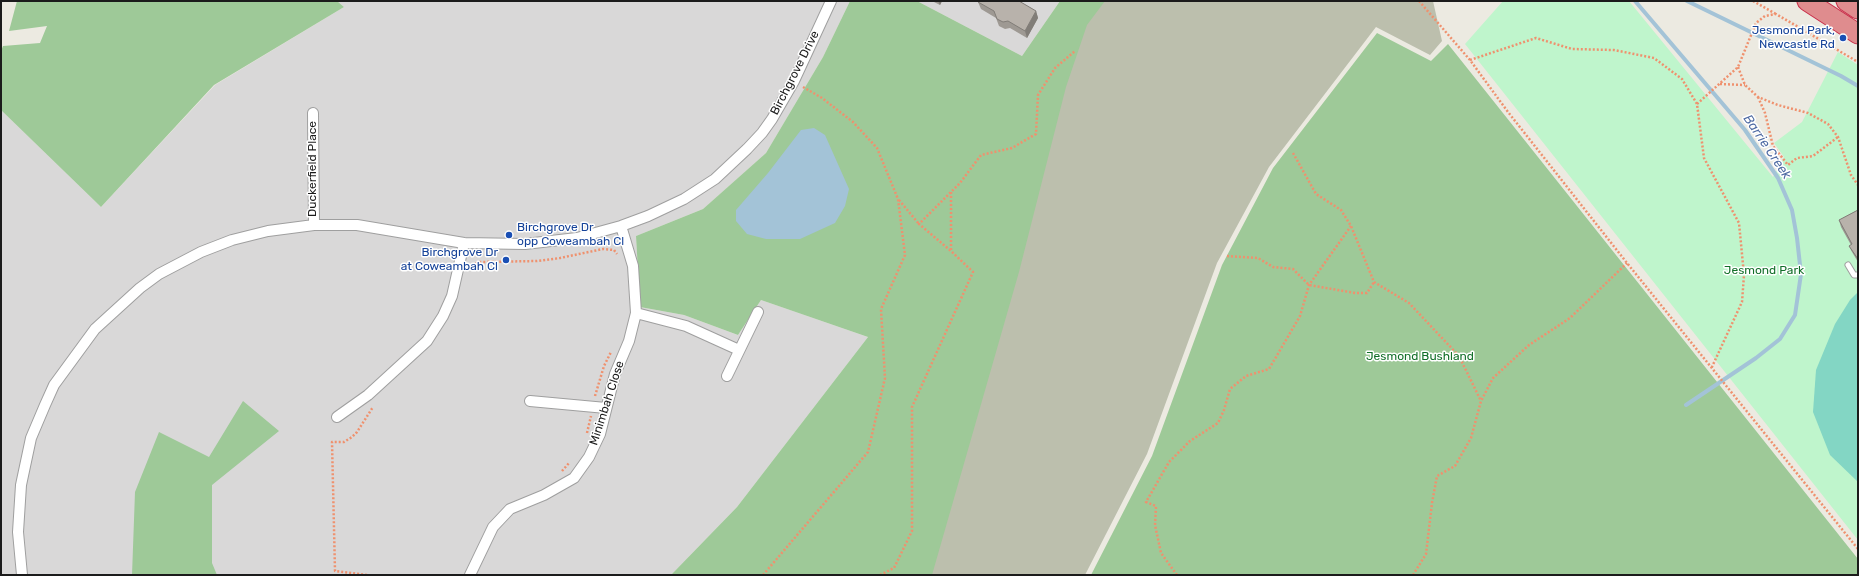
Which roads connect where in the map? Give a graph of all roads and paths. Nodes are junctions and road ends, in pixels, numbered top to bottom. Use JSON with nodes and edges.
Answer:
{"nodes":[{"id":1,"x":831,"y":1,"type":"edge"},
{"id":2,"x":1419,"y":1,"type":"edge"},
{"id":3,"x":1753,"y":1,"type":"edge"},
{"id":4,"x":1807,"y":1,"type":"edge"},
{"id":5,"x":1846,"y":1,"type":"edge"},
{"id":6,"x":1858,"y":9,"type":"edge"},
{"id":7,"x":1776,"y":14,"type":"junction"},
{"id":8,"x":1858,"y":34,"type":"edge"},
{"id":9,"x":1075,"y":51,"type":"dead end"},
{"id":10,"x":1470,"y":60,"type":"junction"},
{"id":11,"x":1858,"y":62,"type":"edge"},
{"id":12,"x":1738,"y":67,"type":"junction"},
{"id":13,"x":794,"y":81,"type":"junction"},
{"id":14,"x":1719,"y":84,"type":"junction"},
{"id":15,"x":1745,"y":86,"type":"junction"},
{"id":16,"x":1758,"y":97,"type":"junction"},
{"id":17,"x":1697,"y":104,"type":"junction"},
{"id":18,"x":313,"y":113,"type":"dead end"},
{"id":19,"x":1838,"y":137,"type":"junction"},
{"id":20,"x":1293,"y":152,"type":"dead end"},
{"id":21,"x":1858,"y":185,"type":"edge"},
{"id":22,"x":951,"y":192,"type":"junction"},
{"id":23,"x":898,"y":199,"type":"junction"},
{"id":24,"x":919,"y":224,"type":"junction"},
{"id":25,"x":314,"y":225,"type":"junction"},
{"id":26,"x":621,"y":226,"type":"junction"},
{"id":27,"x":1351,"y":226,"type":"junction"},
{"id":28,"x":464,"y":244,"type":"junction"},
{"id":29,"x":951,"y":251,"type":"junction"},
{"id":30,"x":1227,"y":256,"type":"dead end"},
{"id":31,"x":619,"y":257,"type":"dead end"},
{"id":32,"x":1627,"y":263,"type":"junction"},
{"id":33,"x":1848,"y":265,"type":"dead end"},
{"id":34,"x":469,"y":273,"type":"dead end"},
{"id":35,"x":1858,"y":276,"type":"edge"},
{"id":36,"x":1374,"y":282,"type":"junction"},
{"id":37,"x":1309,"y":285,"type":"junction"},
{"id":38,"x":758,"y":312,"type":"dead end"},
{"id":39,"x":636,"y":314,"type":"junction"},
{"id":40,"x":612,"y":348,"type":"dead end"},
{"id":41,"x":739,"y":350,"type":"junction"},
{"id":42,"x":1711,"y":369,"type":"junction"},
{"id":43,"x":727,"y":376,"type":"dead end"},
{"id":44,"x":530,"y":401,"type":"dead end"},
{"id":45,"x":1481,"y":401,"type":"junction"},
{"id":46,"x":593,"y":407,"type":"junction"},
{"id":47,"x":606,"y":408,"type":"junction"},
{"id":48,"x":337,"y":417,"type":"dead end"},
{"id":49,"x":584,"y":438,"type":"dead end"},
{"id":50,"x":332,"y":442,"type":"dead end"},
{"id":51,"x":571,"y":461,"type":"dead end"},
{"id":52,"x":557,"y":474,"type":"dead end"},
{"id":53,"x":1858,"y":549,"type":"edge"},
{"id":54,"x":22,"y":575,"type":"edge"},
{"id":55,"x":367,"y":575,"type":"edge"},
{"id":56,"x":470,"y":575,"type":"edge"},
{"id":57,"x":763,"y":575,"type":"edge"},
{"id":58,"x":880,"y":575,"type":"edge"},
{"id":59,"x":1177,"y":575,"type":"edge"},
{"id":60,"x":1413,"y":575,"type":"edge"}],
"edges":[{"from":1,"to":13,"type":"street","name":"Birchgrove Drive"},
{"from":2,"to":10,"type":"path"},
{"from":3,"to":7,"type":"path"},
{"from":4,"to":8,"type":"highway"},
{"from":5,"to":6,"type":"highway"},
{"from":7,"to":11,"type":"path"},
{"from":7,"to":12,"type":"path"},
{"from":9,"to":22,"type":"path"},
{"from":10,"to":17,"type":"path"},
{"from":10,"to":32,"type":"path"},
{"from":12,"to":14,"type":"path"},
{"from":12,"to":15,"type":"path"},
{"from":13,"to":23,"type":"path"},
{"from":13,"to":26,"type":"street","name":"Birchgrove Drive"},
{"from":14,"to":15,"type":"path"},
{"from":14,"to":17,"type":"path"},
{"from":15,"to":16,"type":"path"},
{"from":16,"to":19,"type":"path"},
{"from":16,"to":19,"type":"path"},
{"from":17,"to":42,"type":"path"},
{"from":18,"to":25,"type":"street","name":"Duckerfield Place"},
{"from":19,"to":21,"type":"path"},
{"from":20,"to":27,"type":"path"},
{"from":22,"to":24,"type":"path"},
{"from":22,"to":29,"type":"path"},
{"from":23,"to":24,"type":"path"},
{"from":23,"to":57,"type":"path"},
{"from":24,"to":29,"type":"path"},
{"from":25,"to":28,"type":"street","name":"Birchgrove Drive"},
{"from":25,"to":54,"type":"street","name":"Birchgrove Drive"},
{"from":26,"to":28,"type":"street","name":"Birchgrove Drive"},
{"from":26,"to":39,"type":"street","name":"Minimbah Close"},
{"from":27,"to":36,"type":"path"},
{"from":27,"to":37,"type":"path"},
{"from":28,"to":48,"type":"street"},
{"from":29,"to":58,"type":"path"},
{"from":30,"to":37,"type":"path"},
{"from":31,"to":34,"type":"path"},
{"from":32,"to":42,"type":"path"},
{"from":32,"to":45,"type":"path"},
{"from":33,"to":35,"type":"lane"},
{"from":36,"to":37,"type":"path"},
{"from":36,"to":45,"type":"path"},
{"from":37,"to":59,"type":"path"},
{"from":38,"to":41,"type":"street"},
{"from":39,"to":41,"type":"street"},
{"from":39,"to":47,"type":"street","name":"Minimbah Close"},
{"from":40,"to":46,"type":"path"},
{"from":41,"to":43,"type":"street"},
{"from":42,"to":53,"type":"path"},
{"from":44,"to":46,"type":"street"},
{"from":45,"to":60,"type":"path"},
{"from":46,"to":47,"type":"street"},
{"from":46,"to":49,"type":"path"},
{"from":47,"to":56,"type":"street","name":"Minimbah Close"},
{"from":50,"to":55,"type":"path"},
{"from":51,"to":52,"type":"path"}]}
